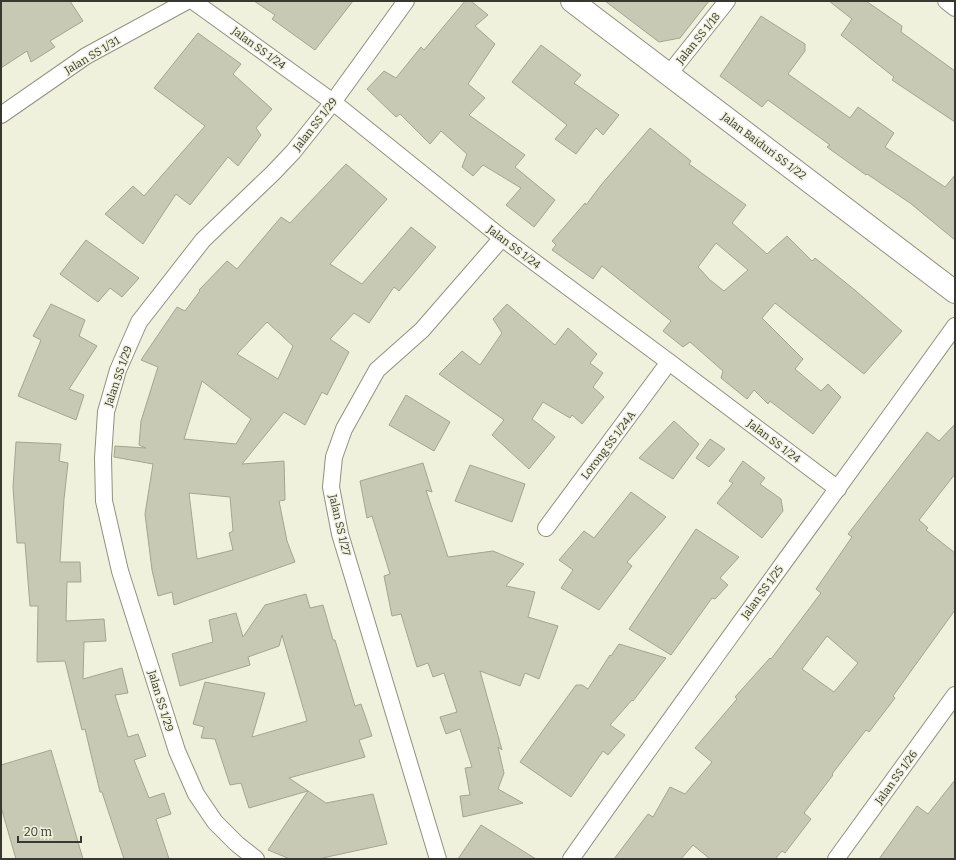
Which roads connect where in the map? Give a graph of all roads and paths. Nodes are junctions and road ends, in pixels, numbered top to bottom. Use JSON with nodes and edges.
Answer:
{"nodes":[{"id":1,"x":187,"y":1,"type":"edge"},
{"id":2,"x":193,"y":1,"type":"edge"},
{"id":3,"x":406,"y":1,"type":"edge"},
{"id":4,"x":572,"y":1,"type":"edge"},
{"id":5,"x":727,"y":1,"type":"edge"},
{"id":6,"x":946,"y":1,"type":"edge"},
{"id":7,"x":955,"y":8,"type":"edge"},
{"id":8,"x":669,"y":74,"type":"junction"},
{"id":9,"x":333,"y":102,"type":"junction"},
{"id":10,"x":1,"y":115,"type":"edge"},
{"id":11,"x":502,"y":238,"type":"junction"},
{"id":12,"x":955,"y":292,"type":"edge"},
{"id":13,"x":955,"y":326,"type":"edge"},
{"id":14,"x":669,"y":362,"type":"junction"},
{"id":15,"x":838,"y":489,"type":"junction"},
{"id":16,"x":546,"y":528,"type":"dead end"},
{"id":17,"x":955,"y":695,"type":"edge"},
{"id":18,"x":256,"y":859,"type":"edge"},
{"id":19,"x":438,"y":859,"type":"edge"},
{"id":20,"x":571,"y":859,"type":"edge"},
{"id":21,"x":836,"y":859,"type":"edge"}],
"edges":[{"from":1,"to":10,"type":"street","name":"Jalan SS 1/31"},
{"from":2,"to":9,"type":"street","name":"Jalan SS 1/24"},
{"from":3,"to":9,"type":"street","name":"Jalan SS 1/29"},
{"from":4,"to":8,"type":"street","name":"Jalan Baiduri SS 1/22"},
{"from":5,"to":8,"type":"street","name":"Jalan SS 1/18"},
{"from":6,"to":7,"type":"street"},
{"from":8,"to":12,"type":"street","name":"Jalan Baiduri SS 1/22"},
{"from":9,"to":11,"type":"street","name":"Jalan SS 1/24"},
{"from":9,"to":18,"type":"street","name":"Jalan SS 1/29"},
{"from":11,"to":14,"type":"street","name":"Jalan SS 1/24"},
{"from":11,"to":19,"type":"street","name":"Jalan SS 1/27"},
{"from":13,"to":15,"type":"street","name":"Jalan SS 1/25"},
{"from":14,"to":15,"type":"street","name":"Jalan SS 1/24"},
{"from":14,"to":16,"type":"street","name":"Lorong SS 1/24A"},
{"from":15,"to":20,"type":"street","name":"Jalan SS 1/25"},
{"from":17,"to":21,"type":"street","name":"Jalan SS 1/26"}]}
